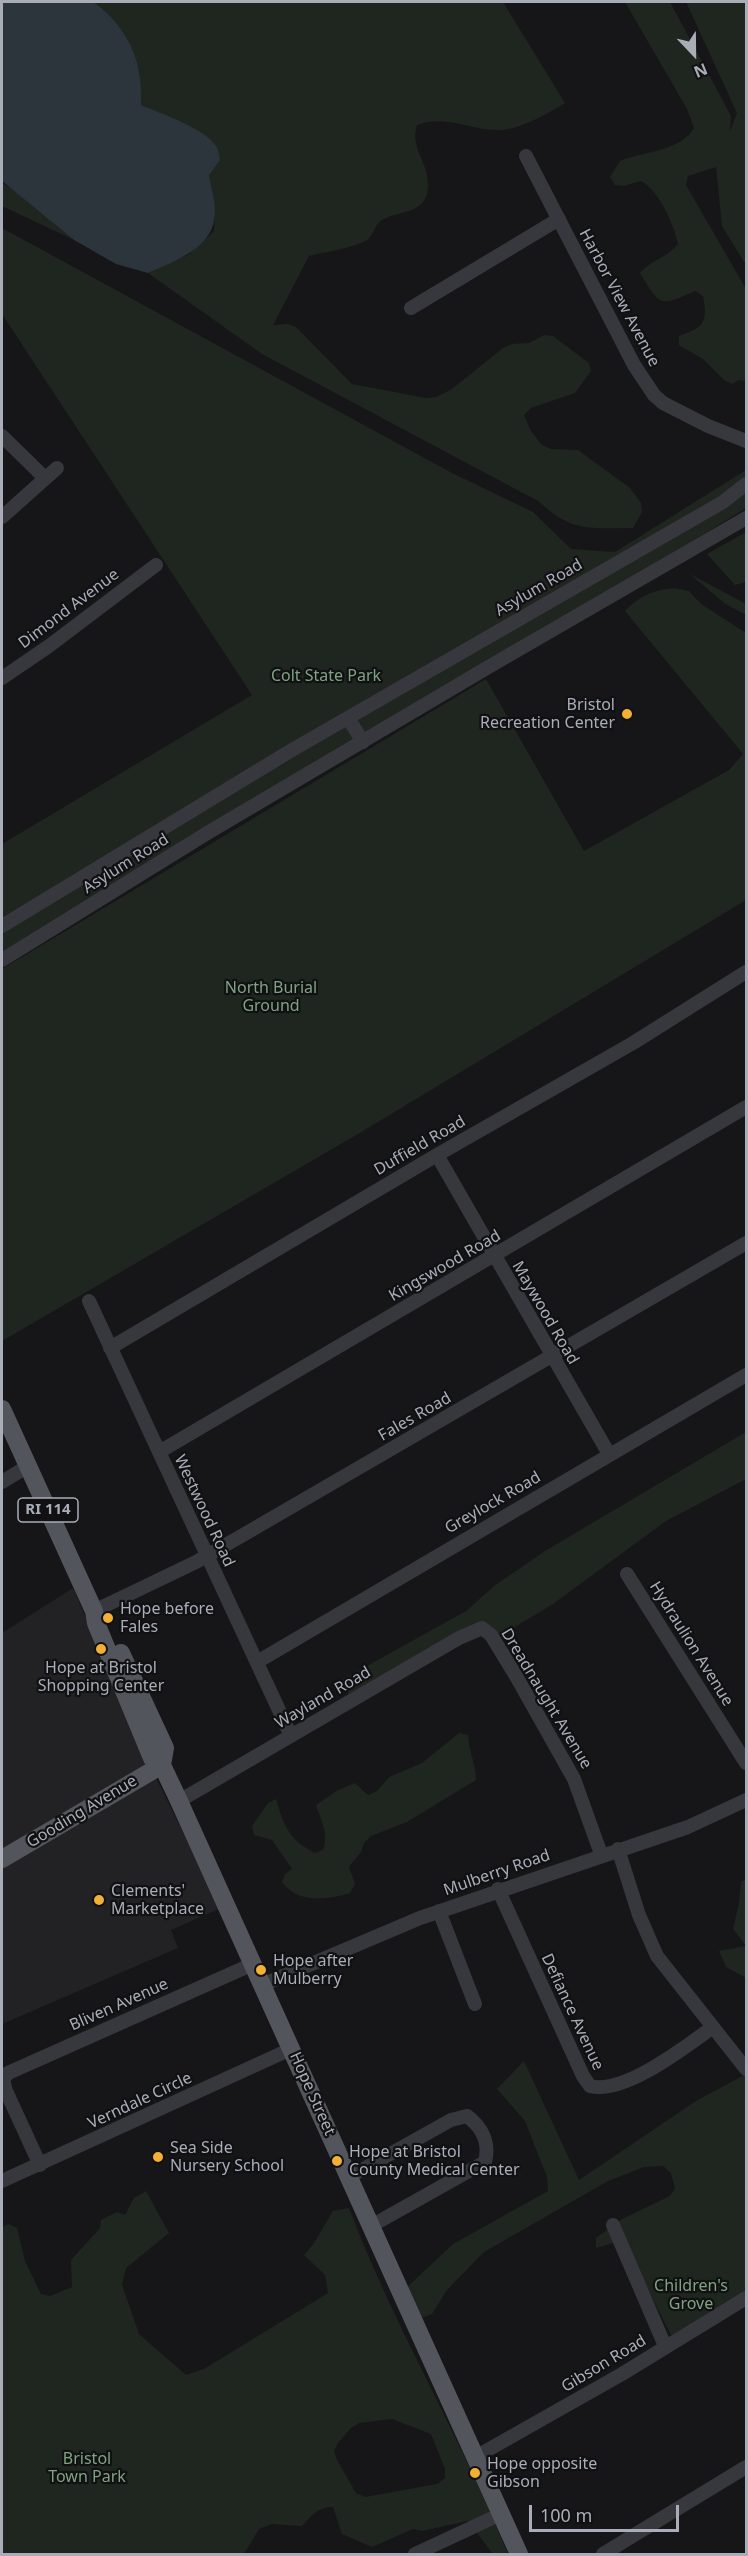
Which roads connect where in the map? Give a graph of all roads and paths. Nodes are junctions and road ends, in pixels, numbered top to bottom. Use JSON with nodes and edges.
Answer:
{"nodes":[{"id":1,"x":526,"y":156,"type":"dead end"},
{"id":2,"x":559,"y":219,"type":"junction"},
{"id":3,"x":411,"y":308,"type":"dead end"},
{"id":4,"x":2,"y":436,"type":"edge"},
{"id":5,"x":747,"y":441,"type":"edge"},
{"id":6,"x":57,"y":468,"type":"dead end"},
{"id":7,"x":45,"y":478,"type":"junction"},
{"id":8,"x":747,"y":484,"type":"edge"},
{"id":9,"x":2,"y":517,"type":"edge"},
{"id":10,"x":747,"y":518,"type":"edge"},
{"id":11,"x":156,"y":565,"type":"dead end"},
{"id":12,"x":2,"y":678,"type":"edge"},
{"id":13,"x":348,"y":718,"type":"junction"},
{"id":14,"x":363,"y":742,"type":"junction"},
{"id":15,"x":2,"y":926,"type":"edge"},
{"id":16,"x":2,"y":960,"type":"edge"},
{"id":17,"x":747,"y":972,"type":"edge"},
{"id":18,"x":747,"y":1107,"type":"edge"},
{"id":19,"x":437,"y":1155,"type":"junction"},
{"id":20,"x":747,"y":1243,"type":"edge"},
{"id":21,"x":493,"y":1256,"type":"junction"},
{"id":22,"x":89,"y":1300,"type":"dead end"},
{"id":23,"x":110,"y":1348,"type":"junction"},
{"id":24,"x":551,"y":1356,"type":"junction"},
{"id":25,"x":747,"y":1375,"type":"edge"},
{"id":26,"x":2,"y":1409,"type":"edge"},
{"id":27,"x":159,"y":1452,"type":"junction"},
{"id":28,"x":609,"y":1454,"type":"junction"},
{"id":29,"x":28,"y":1466,"type":"junction"},
{"id":30,"x":2,"y":1482,"type":"edge"},
{"id":31,"x":207,"y":1555,"type":"junction"},
{"id":32,"x":627,"y":1574,"type":"dead end"},
{"id":33,"x":94,"y":1611,"type":"junction"},
{"id":34,"x":485,"y":1630,"type":"joint"},
{"id":35,"x":257,"y":1662,"type":"junction"},
{"id":36,"x":291,"y":1736,"type":"junction"},
{"id":37,"x":747,"y":1763,"type":"edge"},
{"id":38,"x":162,"y":1764,"type":"junction"},
{"id":39,"x":747,"y":1800,"type":"edge"},
{"id":40,"x":179,"y":1802,"type":"junction"},
{"id":41,"x":618,"y":1849,"type":"junction"},
{"id":42,"x":601,"y":1854,"type":"junction"},
{"id":43,"x":2,"y":1860,"type":"edge"},
{"id":44,"x":498,"y":1889,"type":"junction"},
{"id":45,"x":439,"y":1911,"type":"junction"},
{"id":46,"x":253,"y":1964,"type":"junction"},
{"id":47,"x":262,"y":1985,"type":"junction"},
{"id":48,"x":476,"y":2004,"type":"dead end"},
{"id":49,"x":713,"y":2027,"type":"junction"},
{"id":50,"x":291,"y":2049,"type":"junction"},
{"id":51,"x":747,"y":2068,"type":"edge"},
{"id":52,"x":3,"y":2080,"type":"edge"},
{"id":53,"x":40,"y":2165,"type":"junction"},
{"id":54,"x":349,"y":2177,"type":"junction"},
{"id":55,"x":2,"y":2181,"type":"edge"},
{"id":56,"x":613,"y":2225,"type":"dead end"},
{"id":57,"x":371,"y":2226,"type":"junction"},
{"id":58,"x":747,"y":2298,"type":"edge"},
{"id":59,"x":665,"y":2346,"type":"junction"},
{"id":60,"x":477,"y":2456,"type":"junction"},
{"id":61,"x":747,"y":2467,"type":"edge"},
{"id":62,"x":501,"y":2514,"type":"junction"},
{"id":63,"x":415,"y":2554,"type":"edge"},
{"id":64,"x":519,"y":2554,"type":"edge"},
{"id":65,"x":603,"y":2554,"type":"edge"}],
"edges":[{"from":1,"to":2,"type":"street","name":"Harbor View Avenue"},
{"from":2,"to":3,"type":"street","name":"Harbor View Avenue"},
{"from":2,"to":5,"type":"street","name":"Harbor View Avenue"},
{"from":4,"to":7,"type":"street"},
{"from":6,"to":7,"type":"street"},
{"from":7,"to":9,"type":"street"},
{"from":8,"to":13,"type":"street","name":"Asylum Road"},
{"from":10,"to":14,"type":"street","name":"Asylum Road"},
{"from":11,"to":12,"type":"street","name":"Dimond Avenue"},
{"from":13,"to":14,"type":"street"},
{"from":13,"to":15,"type":"street","name":"Asylum Road"},
{"from":14,"to":16,"type":"street","name":"Asylum Road"},
{"from":17,"to":19,"type":"street","name":"Duffield Road"},
{"from":18,"to":21,"type":"street","name":"Kingswood Road"},
{"from":19,"to":21,"type":"street","name":"Maywood Road"},
{"from":19,"to":23,"type":"street","name":"Duffield Road"},
{"from":20,"to":24,"type":"street","name":"Fales Road"},
{"from":21,"to":24,"type":"street","name":"Maywood Road"},
{"from":21,"to":27,"type":"street","name":"Kingswood Road"},
{"from":22,"to":23,"type":"street","name":"Westwood Road"},
{"from":23,"to":27,"type":"street","name":"Westwood Road"},
{"from":24,"to":28,"type":"street","name":"Maywood Road"},
{"from":24,"to":31,"type":"street","name":"Fales Road"},
{"from":25,"to":28,"type":"street","name":"Greylock Road"},
{"from":26,"to":29,"type":"main road","name":"Hope Street","number":"RI 114"},
{"from":27,"to":31,"type":"street","name":"Westwood Road"},
{"from":28,"to":35,"type":"street","name":"Greylock Road"},
{"from":29,"to":30,"type":"street"},
{"from":29,"to":33,"type":"main road","name":"Hope Street","number":"RI 114"},
{"from":31,"to":33,"type":"street","name":"Fales Road"},
{"from":31,"to":35,"type":"street","name":"Westwood Road"},
{"from":32,"to":37,"type":"street","name":"Hydraulion Avenue"},
{"from":33,"to":38,"type":"main road","name":"Hope Street","number":"RI 114"},
{"from":34,"to":36,"type":"street","name":"Wayland Road"},
{"from":34,"to":42,"type":"street","name":"Dreadnaught Avenue"},
{"from":35,"to":36,"type":"street","name":"Westwood Road"},
{"from":36,"to":40,"type":"street","name":"Wayland Road"},
{"from":38,"to":40,"type":"main road","name":"Hope Street","number":"RI 114"},
{"from":38,"to":43,"type":"main road","name":"Gooding Avenue"},
{"from":39,"to":41,"type":"street","name":"Mulberry Road"},
{"from":40,"to":46,"type":"main road","name":"Hope Street","number":"RI 114"},
{"from":41,"to":42,"type":"street","name":"Mulberry Road"},
{"from":41,"to":49,"type":"street"},
{"from":42,"to":44,"type":"street","name":"Mulberry Road"},
{"from":44,"to":45,"type":"street","name":"Mulberry Road"},
{"from":44,"to":49,"type":"street","name":"Defiance Avenue"},
{"from":45,"to":47,"type":"street","name":"Mulberry Road"},
{"from":45,"to":48,"type":"street"},
{"from":46,"to":47,"type":"main road","name":"Hope Street","number":"RI 114"},
{"from":46,"to":52,"type":"street","name":"Bliven Avenue"},
{"from":47,"to":50,"type":"main road","name":"Hope Street","number":"RI 114"},
{"from":49,"to":51,"type":"street"},
{"from":50,"to":53,"type":"street","name":"Verndale Circle"},
{"from":50,"to":54,"type":"main road","name":"Hope Street","number":"RI 114"},
{"from":52,"to":53,"type":"street"},
{"from":53,"to":55,"type":"street","name":"Verndale Circle"},
{"from":54,"to":57,"type":"main road","name":"Hope Street","number":"RI 114"},
{"from":54,"to":57,"type":"street"},
{"from":56,"to":59,"type":"street"},
{"from":57,"to":60,"type":"main road","name":"Hope Street","number":"RI 114"},
{"from":58,"to":59,"type":"street","name":"Gibson Road"},
{"from":59,"to":60,"type":"street","name":"Gibson Road"},
{"from":60,"to":62,"type":"main road","name":"Hope Street","number":"RI 114"},
{"from":61,"to":65,"type":"street"},
{"from":62,"to":63,"type":"street"},
{"from":62,"to":64,"type":"main road","name":"Hope Street","number":"RI 114"}]}
